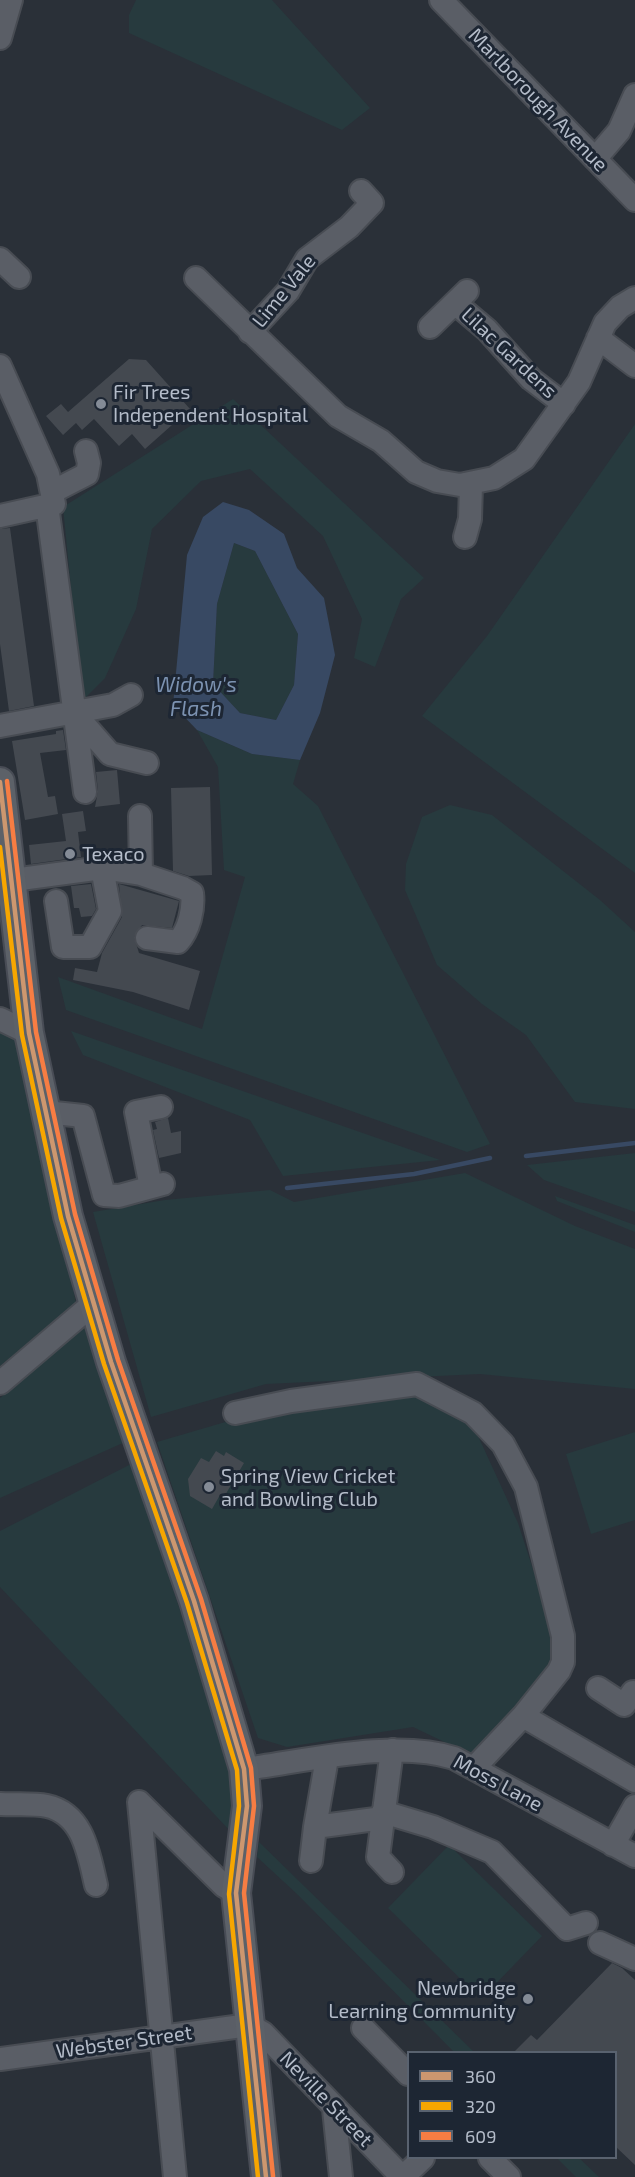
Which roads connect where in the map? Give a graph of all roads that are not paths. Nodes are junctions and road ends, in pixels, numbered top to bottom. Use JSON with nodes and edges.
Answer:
{"nodes":[{"id":1,"x":11,"y":0,"type":"edge"},
{"id":2,"x":441,"y":0,"type":"edge"},
{"id":3,"x":0,"y":38,"type":"edge"},
{"id":4,"x":635,"y":95,"type":"edge"},
{"id":5,"x":595,"y":159,"type":"junction"},
{"id":6,"x":635,"y":200,"type":"edge"},
{"id":7,"x":372,"y":202,"type":"dead end"},
{"id":8,"x":196,"y":278,"type":"dead end"},
{"id":9,"x":635,"y":298,"type":"edge"},
{"id":10,"x":430,"y":327,"type":"dead end"},
{"id":11,"x":250,"y":332,"type":"junction"},
{"id":12,"x":598,"y":338,"type":"junction"},
{"id":13,"x":0,"y":366,"type":"edge"},
{"id":14,"x":635,"y":366,"type":"edge"},
{"id":15,"x":564,"y":404,"type":"junction"},
{"id":16,"x":86,"y":451,"type":"dead end"},
{"id":17,"x":471,"y":485,"type":"junction"},
{"id":18,"x":49,"y":490,"type":"junction"},
{"id":19,"x":0,"y":516,"type":"edge"},
{"id":20,"x":465,"y":537,"type":"dead end"},
{"id":21,"x":131,"y":695,"type":"dead end"},
{"id":22,"x":75,"y":714,"type":"junction"},
{"id":23,"x":0,"y":726,"type":"edge"},
{"id":24,"x":147,"y":763,"type":"dead end"},
{"id":25,"x":0,"y":782,"type":"edge"},
{"id":26,"x":85,"y":792,"type":"dead end"},
{"id":27,"x":140,"y":816,"type":"dead end"},
{"id":28,"x":102,"y":868,"type":"junction"},
{"id":29,"x":141,"y":874,"type":"junction"},
{"id":30,"x":13,"y":880,"type":"junction"},
{"id":31,"x":56,"y":901,"type":"dead end"},
{"id":32,"x":147,"y":938,"type":"dead end"},
{"id":33,"x":0,"y":1019,"type":"edge"},
{"id":34,"x":29,"y":1033,"type":"junction"},
{"id":35,"x":161,"y":1107,"type":"dead end"},
{"id":36,"x":45,"y":1112,"type":"junction"},
{"id":37,"x":94,"y":1303,"type":"junction"},
{"id":38,"x":0,"y":1383,"type":"edge"},
{"id":39,"x":235,"y":1413,"type":"dead end"},
{"id":40,"x":598,"y":1688,"type":"dead end"},
{"id":41,"x":631,"y":1703,"type":"edge"},
{"id":42,"x":523,"y":1716,"type":"junction"},
{"id":43,"x":392,"y":1750,"type":"junction"},
{"id":44,"x":327,"y":1758,"type":"junction"},
{"id":45,"x":244,"y":1768,"type":"junction"},
{"id":46,"x":474,"y":1768,"type":"junction"},
{"id":47,"x":635,"y":1781,"type":"edge"},
{"id":48,"x":0,"y":1804,"type":"edge"},
{"id":49,"x":635,"y":1806,"type":"edge"},
{"id":50,"x":383,"y":1815,"type":"junction"},
{"id":51,"x":315,"y":1827,"type":"junction"},
{"id":52,"x":614,"y":1845,"type":"junction"},
{"id":53,"x":635,"y":1856,"type":"edge"},
{"id":54,"x":311,"y":1861,"type":"dead end"},
{"id":55,"x":392,"y":1872,"type":"dead end"},
{"id":56,"x":96,"y":1885,"type":"dead end"},
{"id":57,"x":236,"y":1893,"type":"junction"},
{"id":58,"x":586,"y":1923,"type":"dead end"},
{"id":59,"x":600,"y":1943,"type":"dead end"},
{"id":60,"x":635,"y":1959,"type":"edge"},
{"id":61,"x":249,"y":2025,"type":"junction"},
{"id":62,"x":363,"y":2028,"type":"dead end"},
{"id":63,"x":160,"y":2038,"type":"junction"},
{"id":64,"x":0,"y":2059,"type":"edge"},
{"id":65,"x":407,"y":2073,"type":"edge"},
{"id":66,"x":334,"y":2109,"type":"junction"},
{"id":67,"x":420,"y":2159,"type":"edge"},
{"id":68,"x":492,"y":2159,"type":"edge"},
{"id":69,"x":397,"y":2174,"type":"edge"},
{"id":70,"x":175,"y":2177,"type":"edge"},
{"id":71,"x":266,"y":2177,"type":"edge"},
{"id":72,"x":341,"y":2177,"type":"edge"},
{"id":73,"x":509,"y":2177,"type":"edge"}],
"edges":[{"from":1,"to":3,"type":"street"},
{"from":2,"to":5,"type":"street","name":"Marlborough Avenue"},
{"from":4,"to":5,"type":"street"},
{"from":5,"to":6,"type":"street","name":"Marlborough Avenue"},
{"from":7,"to":11,"type":"street","name":"Lime Vale"},
{"from":8,"to":11,"type":"street"},
{"from":9,"to":12,"type":"street"},
{"from":10,"to":15,"type":"street","name":"Lilac Gardens"},
{"from":11,"to":17,"type":"street"},
{"from":12,"to":14,"type":"street"},
{"from":12,"to":15,"type":"street"},
{"from":13,"to":18,"type":"street"},
{"from":15,"to":17,"type":"street"},
{"from":16,"to":18,"type":"street"},
{"from":17,"to":20,"type":"street"},
{"from":18,"to":19,"type":"street"},
{"from":18,"to":22,"type":"street"},
{"from":21,"to":22,"type":"street"},
{"from":22,"to":23,"type":"street"},
{"from":22,"to":24,"type":"street"},
{"from":22,"to":26,"type":"street"},
{"from":25,"to":30,"type":"main road"},
{"from":27,"to":29,"type":"street"},
{"from":28,"to":29,"type":"street"},
{"from":28,"to":30,"type":"street"},
{"from":28,"to":31,"type":"street"},
{"from":29,"to":32,"type":"street"},
{"from":30,"to":34,"type":"main road"},
{"from":33,"to":34,"type":"street"},
{"from":34,"to":36,"type":"main road"},
{"from":35,"to":36,"type":"street"},
{"from":36,"to":37,"type":"main road"},
{"from":37,"to":38,"type":"street"},
{"from":37,"to":45,"type":"main road"},
{"from":39,"to":42,"type":"street"},
{"from":40,"to":41,"type":"street"},
{"from":42,"to":46,"type":"street"},
{"from":42,"to":47,"type":"street"},
{"from":43,"to":44,"type":"street","name":"Moss Lane"},
{"from":43,"to":46,"type":"street","name":"Moss Lane"},
{"from":43,"to":50,"type":"street"},
{"from":44,"to":45,"type":"street","name":"Moss Lane"},
{"from":44,"to":51,"type":"street"},
{"from":45,"to":57,"type":"main road"},
{"from":46,"to":52,"type":"street","name":"Moss Lane"},
{"from":48,"to":56,"type":"street"},
{"from":49,"to":52,"type":"street"},
{"from":50,"to":51,"type":"street"},
{"from":50,"to":55,"type":"street"},
{"from":50,"to":58,"type":"street"},
{"from":51,"to":54,"type":"street"},
{"from":52,"to":53,"type":"street","name":"Moss Lane"},
{"from":57,"to":61,"type":"main road"},
{"from":57,"to":63,"type":"street"},
{"from":59,"to":60,"type":"street"},
{"from":61,"to":63,"type":"street","name":"Webster Street"},
{"from":61,"to":66,"type":"street","name":"Neville Street"},
{"from":61,"to":71,"type":"main road"},
{"from":62,"to":65,"type":"street"},
{"from":63,"to":64,"type":"street","name":"Webster Street"},
{"from":63,"to":70,"type":"street"},
{"from":66,"to":69,"type":"street","name":"Neville Street"},
{"from":66,"to":72,"type":"street"},
{"from":67,"to":69,"type":"street"},
{"from":68,"to":73,"type":"street"}]}
